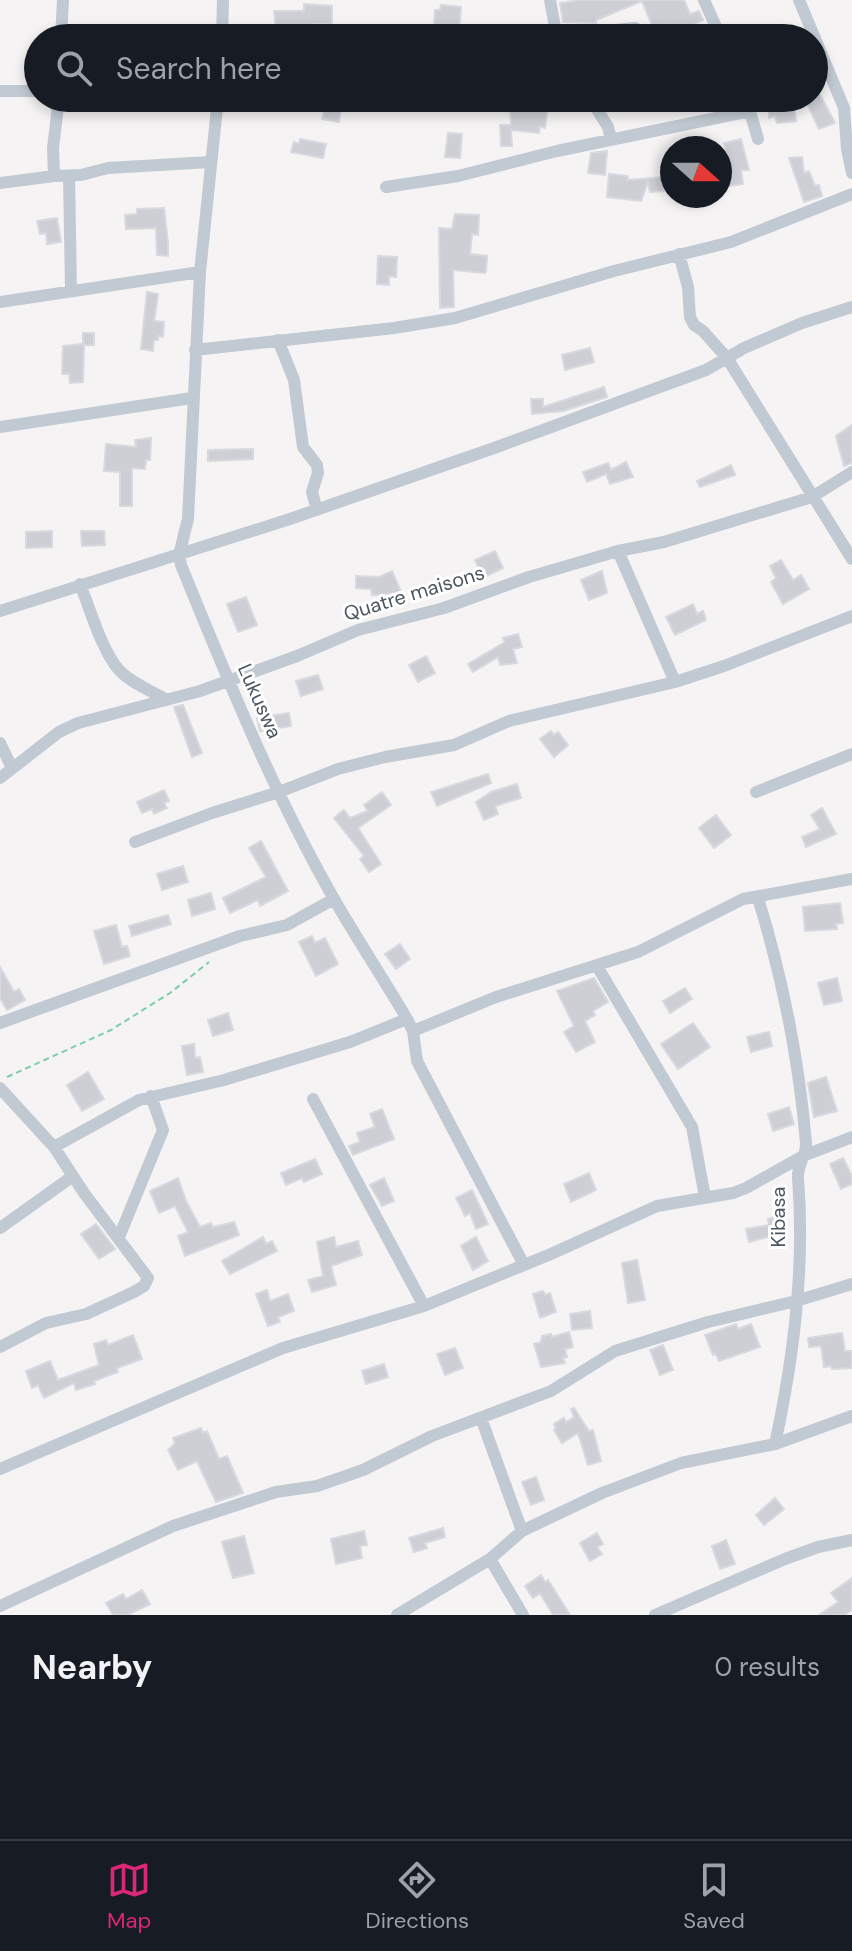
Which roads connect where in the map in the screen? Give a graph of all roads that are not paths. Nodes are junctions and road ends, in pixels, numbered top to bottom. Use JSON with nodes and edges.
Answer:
{"nodes":[{"id":1,"x":63,"y":0,"type":"edge"},
{"id":2,"x":223,"y":0,"type":"edge"},
{"id":3,"x":550,"y":0,"type":"edge"},
{"id":4,"x":704,"y":0,"type":"edge"},
{"id":5,"x":799,"y":0,"type":"edge"},
{"id":6,"x":62,"y":24,"type":"edge"},
{"id":7,"x":222,"y":24,"type":"edge"},
{"id":8,"x":554,"y":24,"type":"edge"},
{"id":9,"x":715,"y":24,"type":"edge"},
{"id":10,"x":809,"y":24,"type":"edge"},
{"id":11,"x":828,"y":70,"type":"edge"},
{"id":12,"x":0,"y":91,"type":"edge"},
{"id":13,"x":24,"y":91,"type":"edge"},
{"id":14,"x":57,"y":112,"type":"edge"},
{"id":15,"x":216,"y":112,"type":"edge"},
{"id":16,"x":599,"y":112,"type":"edge"},
{"id":17,"x":717,"y":112,"type":"edge"},
{"id":18,"x":750,"y":112,"type":"edge"},
{"id":19,"x":611,"y":139,"type":"junction"},
{"id":20,"x":758,"y":139,"type":"dead end"},
{"id":21,"x":210,"y":162,"type":"junction"},
{"id":22,"x":852,"y":173,"type":"edge"},
{"id":23,"x":54,"y":176,"type":"junction"},
{"id":24,"x":69,"y":176,"type":"junction"},
{"id":25,"x":0,"y":183,"type":"edge"},
{"id":26,"x":386,"y":187,"type":"dead end"},
{"id":27,"x":852,"y":194,"type":"edge"},
{"id":28,"x":679,"y":254,"type":"junction"},
{"id":29,"x":200,"y":272,"type":"junction"},
{"id":30,"x":71,"y":290,"type":"junction"},
{"id":31,"x":0,"y":302,"type":"edge"},
{"id":32,"x":852,"y":307,"type":"edge"},
{"id":33,"x":278,"y":340,"type":"junction"},
{"id":34,"x":195,"y":350,"type":"junction"},
{"id":35,"x":727,"y":358,"type":"junction"},
{"id":36,"x":192,"y":398,"type":"junction"},
{"id":37,"x":0,"y":427,"type":"edge"},
{"id":38,"x":852,"y":472,"type":"edge"},
{"id":39,"x":812,"y":497,"type":"junction"},
{"id":40,"x":317,"y":510,"type":"junction"},
{"id":41,"x":618,"y":551,"type":"junction"},
{"id":42,"x":179,"y":555,"type":"junction"},
{"id":43,"x":852,"y":559,"type":"edge"},
{"id":44,"x":80,"y":584,"type":"junction"},
{"id":45,"x":0,"y":611,"type":"edge"},
{"id":46,"x":852,"y":616,"type":"edge"},
{"id":47,"x":227,"y":679,"type":"junction"},
{"id":48,"x":675,"y":682,"type":"junction"},
{"id":49,"x":167,"y":700,"type":"junction"},
{"id":50,"x":0,"y":743,"type":"edge"},
{"id":51,"x":852,"y":754,"type":"edge"},
{"id":52,"x":12,"y":768,"type":"junction"},
{"id":53,"x":0,"y":778,"type":"edge"},
{"id":54,"x":279,"y":792,"type":"junction"},
{"id":55,"x":756,"y":792,"type":"dead end"},
{"id":56,"x":135,"y":842,"type":"dead end"},
{"id":57,"x":852,"y":879,"type":"edge"},
{"id":58,"x":758,"y":898,"type":"junction"},
{"id":59,"x":334,"y":899,"type":"junction"},
{"id":60,"x":597,"y":966,"type":"junction"},
{"id":61,"x":0,"y":1023,"type":"edge"},
{"id":62,"x":410,"y":1025,"type":"junction"},
{"id":63,"x":0,"y":1088,"type":"edge"},
{"id":64,"x":151,"y":1096,"type":"junction"},
{"id":65,"x":313,"y":1099,"type":"dead end"},
{"id":66,"x":852,"y":1137,"type":"edge"},
{"id":67,"x":54,"y":1147,"type":"junction"},
{"id":68,"x":803,"y":1156,"type":"junction"},
{"id":69,"x":73,"y":1176,"type":"junction"},
{"id":70,"x":705,"y":1197,"type":"junction"},
{"id":71,"x":0,"y":1228,"type":"edge"},
{"id":72,"x":119,"y":1237,"type":"junction"},
{"id":73,"x":524,"y":1265,"type":"junction"},
{"id":74,"x":852,"y":1284,"type":"edge"},
{"id":75,"x":796,"y":1301,"type":"junction"},
{"id":76,"x":424,"y":1306,"type":"junction"},
{"id":77,"x":0,"y":1347,"type":"edge"},
{"id":78,"x":852,"y":1416,"type":"edge"},
{"id":79,"x":481,"y":1418,"type":"junction"},
{"id":80,"x":775,"y":1444,"type":"junction"},
{"id":81,"x":0,"y":1469,"type":"edge"},
{"id":82,"x":522,"y":1531,"type":"junction"},
{"id":83,"x":852,"y":1540,"type":"edge"},
{"id":84,"x":490,"y":1559,"type":"junction"},
{"id":85,"x":0,"y":1606,"type":"edge"},
{"id":86,"x":397,"y":1615,"type":"edge"},
{"id":87,"x":523,"y":1615,"type":"edge"},
{"id":88,"x":655,"y":1615,"type":"edge"}],
"edges":[{"from":1,"to":6,"type":"street"},
{"from":2,"to":7,"type":"street"},
{"from":3,"to":8,"type":"street"},
{"from":4,"to":9,"type":"street"},
{"from":5,"to":10,"type":"street"},
{"from":11,"to":22,"type":"street"},
{"from":12,"to":13,"type":"street"},
{"from":14,"to":23,"type":"street"},
{"from":15,"to":21,"type":"street"},
{"from":16,"to":19,"type":"street"},
{"from":17,"to":19,"type":"street"},
{"from":18,"to":20,"type":"street"},
{"from":19,"to":26,"type":"street"},
{"from":21,"to":24,"type":"street"},
{"from":21,"to":29,"type":"street"},
{"from":23,"to":24,"type":"street"},
{"from":23,"to":25,"type":"street"},
{"from":24,"to":30,"type":"street"},
{"from":27,"to":28,"type":"street"},
{"from":28,"to":33,"type":"street"},
{"from":28,"to":35,"type":"street"},
{"from":29,"to":30,"type":"street"},
{"from":29,"to":34,"type":"street"},
{"from":30,"to":31,"type":"street"},
{"from":32,"to":35,"type":"street"},
{"from":33,"to":34,"type":"street"},
{"from":33,"to":40,"type":"street"},
{"from":34,"to":36,"type":"street"},
{"from":35,"to":39,"type":"street"},
{"from":35,"to":40,"type":"street"},
{"from":36,"to":37,"type":"street"},
{"from":36,"to":42,"type":"street"},
{"from":38,"to":39,"type":"street","name":"Quatre maisons"},
{"from":39,"to":41,"type":"street","name":"Quatre maisons"},
{"from":39,"to":43,"type":"street"},
{"from":40,"to":42,"type":"street"},
{"from":41,"to":47,"type":"street","name":"Quatre maisons"},
{"from":41,"to":48,"type":"street"},
{"from":42,"to":44,"type":"street"},
{"from":42,"to":47,"type":"street","name":"Lukuswa"},
{"from":44,"to":45,"type":"street"},
{"from":44,"to":49,"type":"street"},
{"from":46,"to":48,"type":"street"},
{"from":47,"to":49,"type":"street","name":"Quatre maisons"},
{"from":47,"to":54,"type":"street","name":"Lukuswa"},
{"from":48,"to":54,"type":"street"},
{"from":49,"to":52,"type":"street","name":"Quatre maisons"},
{"from":50,"to":52,"type":"street"},
{"from":51,"to":55,"type":"street"},
{"from":52,"to":53,"type":"street","name":"Quatre maisons"},
{"from":54,"to":56,"type":"street"},
{"from":54,"to":59,"type":"street","name":"Lukuswa"},
{"from":57,"to":58,"type":"street"},
{"from":58,"to":60,"type":"street"},
{"from":58,"to":68,"type":"street","name":"Kibasa"},
{"from":59,"to":61,"type":"street"},
{"from":59,"to":62,"type":"street","name":"Lukuswa"},
{"from":60,"to":62,"type":"street"},
{"from":60,"to":70,"type":"street"},
{"from":62,"to":64,"type":"street"},
{"from":62,"to":73,"type":"street","name":"Lukuswa"},
{"from":63,"to":67,"type":"street"},
{"from":64,"to":67,"type":"street"},
{"from":64,"to":72,"type":"street"},
{"from":65,"to":76,"type":"street"},
{"from":66,"to":68,"type":"street"},
{"from":67,"to":69,"type":"street"},
{"from":68,"to":70,"type":"street"},
{"from":68,"to":75,"type":"street","name":"Kibasa"},
{"from":69,"to":71,"type":"street"},
{"from":69,"to":72,"type":"street"},
{"from":70,"to":73,"type":"street"},
{"from":72,"to":77,"type":"street"},
{"from":73,"to":76,"type":"street"},
{"from":74,"to":75,"type":"street"},
{"from":75,"to":79,"type":"street"},
{"from":75,"to":80,"type":"street","name":"Kibasa"},
{"from":76,"to":81,"type":"street"},
{"from":78,"to":80,"type":"street"},
{"from":79,"to":82,"type":"street"},
{"from":79,"to":85,"type":"street"},
{"from":80,"to":82,"type":"street"},
{"from":82,"to":84,"type":"street"},
{"from":83,"to":88,"type":"street"},
{"from":84,"to":86,"type":"street"},
{"from":84,"to":87,"type":"street"}]}
